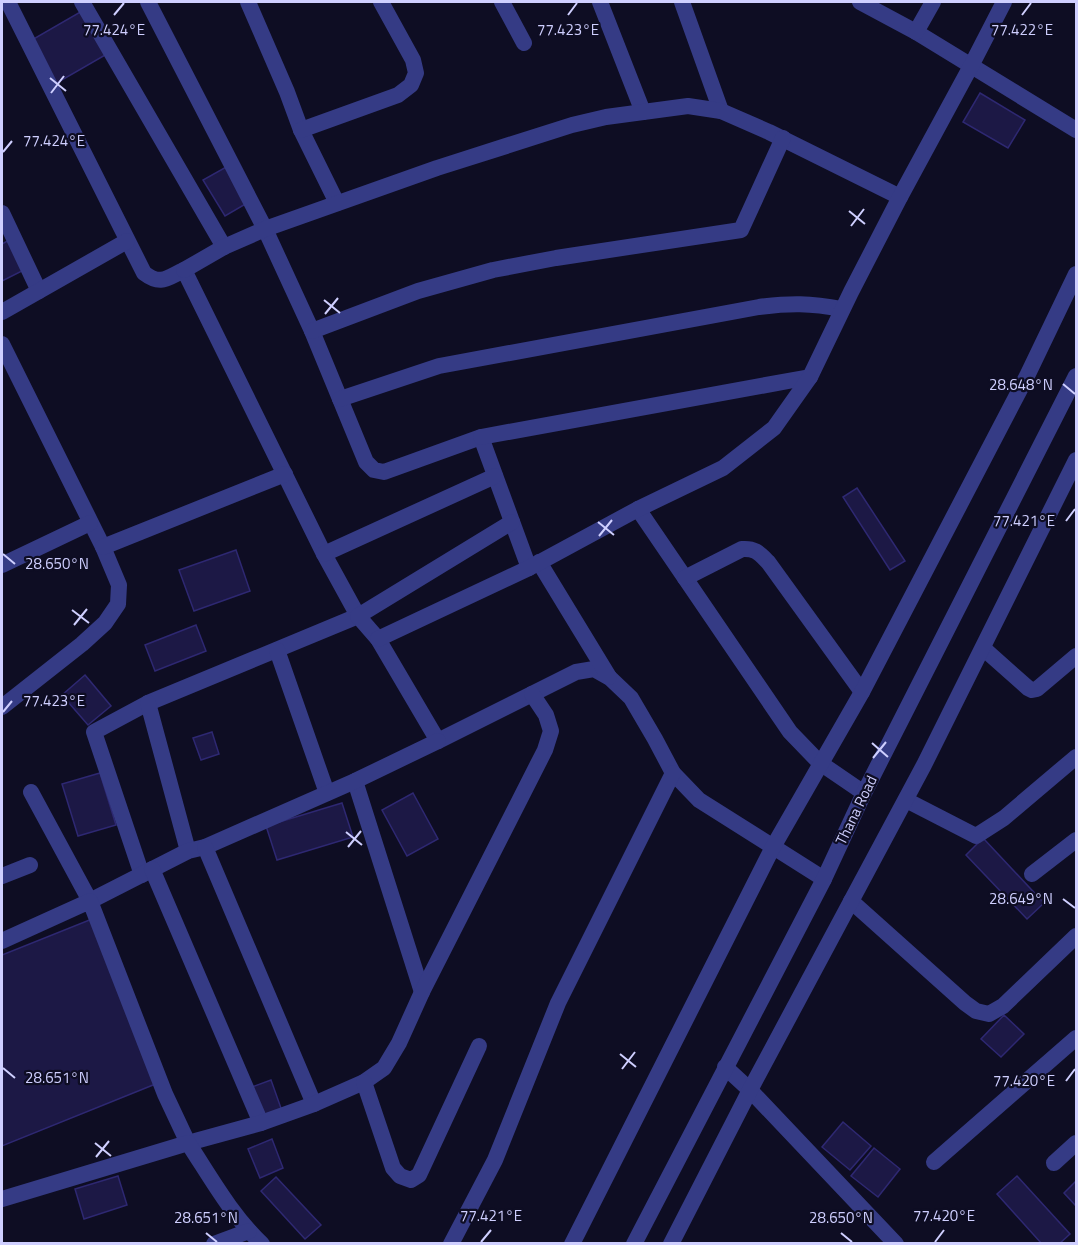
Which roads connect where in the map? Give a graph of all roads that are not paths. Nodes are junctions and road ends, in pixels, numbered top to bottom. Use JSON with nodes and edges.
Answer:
{"nodes":[{"id":1,"x":8,"y":2,"type":"edge"},
{"id":2,"x":82,"y":2,"type":"edge"},
{"id":3,"x":148,"y":2,"type":"edge"},
{"id":4,"x":248,"y":2,"type":"edge"},
{"id":5,"x":381,"y":2,"type":"edge"},
{"id":6,"x":502,"y":2,"type":"edge"},
{"id":7,"x":600,"y":2,"type":"edge"},
{"id":8,"x":682,"y":2,"type":"edge"},
{"id":9,"x":860,"y":2,"type":"edge"},
{"id":10,"x":933,"y":2,"type":"edge"},
{"id":11,"x":1004,"y":2,"type":"edge"},
{"id":12,"x":916,"y":32,"type":"junction"},
{"id":13,"x":524,"y":43,"type":"dead end"},
{"id":14,"x":971,"y":66,"type":"junction"},
{"id":15,"x":721,"y":111,"type":"junction"},
{"id":16,"x":643,"y":112,"type":"junction"},
{"id":17,"x":301,"y":130,"type":"junction"},
{"id":18,"x":1077,"y":130,"type":"edge"},
{"id":19,"x":783,"y":138,"type":"junction"},
{"id":20,"x":900,"y":197,"type":"junction"},
{"id":21,"x":337,"y":203,"type":"junction"},
{"id":22,"x":2,"y":213,"type":"edge"},
{"id":23,"x":265,"y":229,"type":"junction"},
{"id":24,"x":127,"y":241,"type":"junction"},
{"id":25,"x":224,"y":247,"type":"junction"},
{"id":26,"x":184,"y":270,"type":"junction"},
{"id":27,"x":1077,"y":274,"type":"edge"},
{"id":28,"x":39,"y":291,"type":"junction"},
{"id":29,"x":842,"y":309,"type":"junction"},
{"id":30,"x":2,"y":312,"type":"edge"},
{"id":31,"x":312,"y":331,"type":"junction"},
{"id":32,"x":2,"y":344,"type":"edge"},
{"id":33,"x":810,"y":376,"type":"junction"},
{"id":34,"x":1077,"y":376,"type":"edge"},
{"id":35,"x":340,"y":399,"type":"junction"},
{"id":36,"x":481,"y":437,"type":"junction"},
{"id":37,"x":1076,"y":462,"type":"edge"},
{"id":38,"x":285,"y":474,"type":"junction"},
{"id":39,"x":495,"y":476,"type":"junction"},
{"id":40,"x":638,"y":509,"type":"junction"},
{"id":41,"x":512,"y":522,"type":"junction"},
{"id":42,"x":90,"y":523,"type":"junction"},
{"id":43,"x":103,"y":547,"type":"junction"},
{"id":44,"x":324,"y":554,"type":"junction"},
{"id":45,"x":2,"y":565,"type":"edge"},
{"id":46,"x":534,"y":565,"type":"junction"},
{"id":47,"x":686,"y":578,"type":"junction"},
{"id":48,"x":358,"y":616,"type":"junction"},
{"id":49,"x":378,"y":639,"type":"junction"},
{"id":50,"x":983,"y":648,"type":"junction"},
{"id":51,"x":277,"y":650,"type":"junction"},
{"id":52,"x":1074,"y":663,"type":"edge"},
{"id":53,"x":610,"y":678,"type":"junction"},
{"id":54,"x":862,"y":692,"type":"junction"},
{"id":55,"x":532,"y":694,"type":"junction"},
{"id":56,"x":148,"y":703,"type":"junction"},
{"id":57,"x":2,"y":707,"type":"edge"},
{"id":58,"x":438,"y":741,"type":"junction"},
{"id":59,"x":1077,"y":757,"type":"edge"},
{"id":60,"x":820,"y":763,"type":"junction"},
{"id":61,"x":672,"y":773,"type":"junction"},
{"id":62,"x":355,"y":781,"type":"junction"},
{"id":63,"x":31,"y":792,"type":"dead end"},
{"id":64,"x":327,"y":793,"type":"junction"},
{"id":65,"x":864,"y":793,"type":"junction"},
{"id":66,"x":906,"y":800,"type":"junction"},
{"id":67,"x":1077,"y":840,"type":"edge"},
{"id":68,"x":205,"y":847,"type":"junction"},
{"id":69,"x":773,"y":847,"type":"junction"},
{"id":70,"x":188,"y":852,"type":"junction"},
{"id":71,"x":30,"y":865,"type":"dead end"},
{"id":72,"x":147,"y":872,"type":"junction"},
{"id":73,"x":1032,"y":874,"type":"dead end"},
{"id":74,"x":2,"y":876,"type":"edge"},
{"id":75,"x":824,"y":879,"type":"junction"},
{"id":76,"x":90,"y":901,"type":"junction"},
{"id":77,"x":852,"y":901,"type":"junction"},
{"id":78,"x":1077,"y":936,"type":"edge"},
{"id":79,"x":2,"y":941,"type":"edge"},
{"id":80,"x":422,"y":992,"type":"junction"},
{"id":81,"x":1077,"y":1038,"type":"edge"},
{"id":82,"x":480,"y":1046,"type":"dead end"},
{"id":83,"x":725,"y":1067,"type":"junction"},
{"id":84,"x":364,"y":1082,"type":"junction"},
{"id":85,"x":750,"y":1090,"type":"junction"},
{"id":86,"x":314,"y":1104,"type":"junction"},
{"id":87,"x":261,"y":1123,"type":"junction"},
{"id":88,"x":188,"y":1143,"type":"junction"},
{"id":89,"x":1077,"y":1143,"type":"edge"},
{"id":90,"x":934,"y":1162,"type":"dead end"},
{"id":91,"x":1054,"y":1163,"type":"dead end"},
{"id":92,"x":2,"y":1199,"type":"edge"},
{"id":93,"x":249,"y":1231,"type":"junction"},
{"id":94,"x":214,"y":1244,"type":"edge"},
{"id":95,"x":262,"y":1244,"type":"edge"},
{"id":96,"x":452,"y":1244,"type":"edge"},
{"id":97,"x":572,"y":1244,"type":"edge"},
{"id":98,"x":634,"y":1244,"type":"edge"},
{"id":99,"x":671,"y":1244,"type":"edge"},
{"id":100,"x":896,"y":1244,"type":"edge"}],
"edges":[{"from":1,"to":24,"type":"street"},
{"from":2,"to":25,"type":"street"},
{"from":3,"to":23,"type":"street"},
{"from":4,"to":17,"type":"street"},
{"from":5,"to":17,"type":"street"},
{"from":6,"to":13,"type":"street"},
{"from":7,"to":16,"type":"street"},
{"from":8,"to":15,"type":"street"},
{"from":9,"to":12,"type":"street"},
{"from":10,"to":12,"type":"street"},
{"from":11,"to":14,"type":"street"},
{"from":12,"to":14,"type":"street"},
{"from":14,"to":18,"type":"street"},
{"from":14,"to":20,"type":"street"},
{"from":15,"to":16,"type":"street"},
{"from":15,"to":19,"type":"street"},
{"from":16,"to":21,"type":"street"},
{"from":17,"to":21,"type":"street"},
{"from":19,"to":20,"type":"street"},
{"from":19,"to":31,"type":"street"},
{"from":20,"to":29,"type":"street"},
{"from":21,"to":23,"type":"street"},
{"from":22,"to":28,"type":"street"},
{"from":23,"to":25,"type":"street"},
{"from":23,"to":31,"type":"street"},
{"from":24,"to":26,"type":"street"},
{"from":24,"to":28,"type":"street"},
{"from":25,"to":26,"type":"street"},
{"from":26,"to":38,"type":"street"},
{"from":27,"to":54,"type":"street"},
{"from":28,"to":30,"type":"street"},
{"from":29,"to":33,"type":"street"},
{"from":29,"to":35,"type":"street"},
{"from":31,"to":35,"type":"street"},
{"from":32,"to":42,"type":"street"},
{"from":33,"to":36,"type":"street"},
{"from":33,"to":40,"type":"street"},
{"from":34,"to":65,"type":"street","name":"Thana Road"},
{"from":35,"to":36,"type":"street"},
{"from":36,"to":39,"type":"street"},
{"from":37,"to":50,"type":"street"},
{"from":38,"to":43,"type":"street"},
{"from":38,"to":44,"type":"street"},
{"from":39,"to":41,"type":"street"},
{"from":39,"to":44,"type":"street"},
{"from":40,"to":46,"type":"street"},
{"from":40,"to":47,"type":"street"},
{"from":41,"to":46,"type":"street"},
{"from":41,"to":48,"type":"street"},
{"from":42,"to":43,"type":"street"},
{"from":42,"to":45,"type":"street"},
{"from":43,"to":57,"type":"street"},
{"from":44,"to":48,"type":"street"},
{"from":46,"to":49,"type":"street"},
{"from":46,"to":53,"type":"street"},
{"from":47,"to":54,"type":"street"},
{"from":47,"to":60,"type":"street"},
{"from":48,"to":49,"type":"street"},
{"from":48,"to":51,"type":"street"},
{"from":49,"to":58,"type":"street"},
{"from":50,"to":52,"type":"street"},
{"from":50,"to":66,"type":"street"},
{"from":51,"to":56,"type":"street"},
{"from":51,"to":64,"type":"street"},
{"from":53,"to":55,"type":"street"},
{"from":53,"to":61,"type":"street"},
{"from":54,"to":60,"type":"street"},
{"from":55,"to":58,"type":"street"},
{"from":55,"to":80,"type":"street"},
{"from":56,"to":70,"type":"street"},
{"from":56,"to":72,"type":"street"},
{"from":58,"to":62,"type":"street"},
{"from":59,"to":66,"type":"street"},
{"from":60,"to":65,"type":"street"},
{"from":60,"to":69,"type":"street"},
{"from":61,"to":69,"type":"street"},
{"from":61,"to":96,"type":"street"},
{"from":62,"to":64,"type":"street"},
{"from":62,"to":80,"type":"street"},
{"from":63,"to":76,"type":"street"},
{"from":64,"to":68,"type":"street"},
{"from":65,"to":75,"type":"street","name":"Thana Road"},
{"from":66,"to":77,"type":"street"},
{"from":67,"to":73,"type":"street"},
{"from":68,"to":70,"type":"street"},
{"from":68,"to":86,"type":"street"},
{"from":69,"to":75,"type":"street"},
{"from":69,"to":97,"type":"street"},
{"from":70,"to":72,"type":"street"},
{"from":71,"to":74,"type":"street"},
{"from":72,"to":76,"type":"street"},
{"from":72,"to":87,"type":"street"},
{"from":75,"to":83,"type":"street","name":"Thana Road"},
{"from":76,"to":79,"type":"street"},
{"from":76,"to":88,"type":"street"},
{"from":77,"to":78,"type":"street"},
{"from":77,"to":85,"type":"street"},
{"from":80,"to":84,"type":"street"},
{"from":81,"to":90,"type":"street"},
{"from":82,"to":84,"type":"street"},
{"from":83,"to":85,"type":"street"},
{"from":83,"to":98,"type":"street","name":"Thana Road"},
{"from":84,"to":86,"type":"street"},
{"from":85,"to":99,"type":"street"},
{"from":85,"to":100,"type":"street"},
{"from":86,"to":87,"type":"street"},
{"from":87,"to":88,"type":"street"},
{"from":88,"to":92,"type":"street"},
{"from":88,"to":93,"type":"street"},
{"from":89,"to":91,"type":"street"},
{"from":93,"to":94,"type":"street"},
{"from":93,"to":95,"type":"street"}]}
